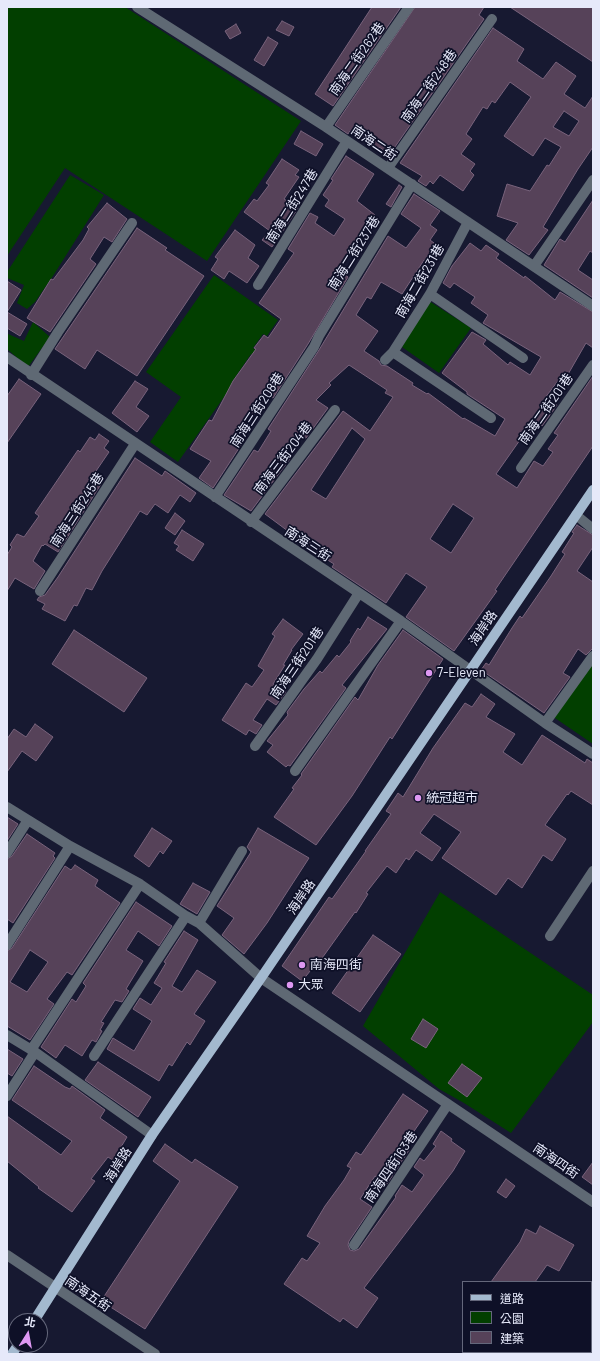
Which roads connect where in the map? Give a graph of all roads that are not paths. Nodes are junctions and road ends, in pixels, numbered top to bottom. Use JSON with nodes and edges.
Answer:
{"nodes":[{"id":1,"x":137,"y":7,"type":"edge"},
{"id":2,"x":409,"y":7,"type":"edge"},
{"id":3,"x":492,"y":20,"type":"dead end"},
{"id":4,"x":326,"y":127,"type":"junction"},
{"id":5,"x":347,"y":141,"type":"junction"},
{"id":6,"x":388,"y":168,"type":"junction"},
{"id":7,"x":593,"y":180,"type":"edge"},
{"id":8,"x":412,"y":184,"type":"junction"},
{"id":9,"x":468,"y":222,"type":"junction"},
{"id":10,"x":132,"y":223,"type":"dead end"},
{"id":11,"x":534,"y":266,"type":"junction"},
{"id":12,"x":258,"y":285,"type":"dead end"},
{"id":13,"x":430,"y":294,"type":"junction"},
{"id":14,"x":593,"y":306,"type":"edge"},
{"id":15,"x":319,"y":336,"type":"joint"},
{"id":16,"x":393,"y":352,"type":"junction"},
{"id":17,"x":7,"y":358,"type":"edge"},
{"id":18,"x":523,"y":358,"type":"dead end"},
{"id":19,"x":385,"y":360,"type":"dead end"},
{"id":20,"x":593,"y":365,"type":"edge"},
{"id":21,"x":31,"y":375,"type":"junction"},
{"id":22,"x":335,"y":410,"type":"dead end"},
{"id":23,"x":491,"y":418,"type":"dead end"},
{"id":24,"x":135,"y":444,"type":"junction"},
{"id":25,"x":521,"y":468,"type":"dead end"},
{"id":26,"x":593,"y":490,"type":"edge"},
{"id":27,"x":215,"y":497,"type":"junction"},
{"id":28,"x":576,"y":515,"type":"junction"},
{"id":29,"x":251,"y":522,"type":"junction"},
{"id":30,"x":593,"y":530,"type":"edge"},
{"id":31,"x":40,"y":591,"type":"dead end"},
{"id":32,"x":359,"y":593,"type":"junction"},
{"id":33,"x":401,"y":620,"type":"junction"},
{"id":34,"x":593,"y":656,"type":"edge"},
{"id":35,"x":470,"y":669,"type":"junction"},
{"id":36,"x":546,"y":723,"type":"junction"},
{"id":37,"x":255,"y":746,"type":"dead end"},
{"id":38,"x":593,"y":754,"type":"edge"},
{"id":39,"x":295,"y":771,"type":"dead end"},
{"id":40,"x":7,"y":807,"type":"edge"},
{"id":41,"x":28,"y":820,"type":"junction"},
{"id":42,"x":70,"y":846,"type":"junction"},
{"id":43,"x":242,"y":851,"type":"dead end"},
{"id":44,"x":7,"y":853,"type":"edge"},
{"id":45,"x":593,"y":871,"type":"edge"},
{"id":46,"x":140,"y":884,"type":"junction"},
{"id":47,"x":186,"y":916,"type":"junction"},
{"id":48,"x":199,"y":923,"type":"junction"},
{"id":49,"x":550,"y":936,"type":"dead end"},
{"id":50,"x":7,"y":945,"type":"edge"},
{"id":51,"x":261,"y":978,"type":"junction"},
{"id":52,"x":7,"y":1035,"type":"edge"},
{"id":53,"x":33,"y":1051,"type":"junction"},
{"id":54,"x":94,"y":1056,"type":"dead end"},
{"id":55,"x":7,"y":1096,"type":"edge"},
{"id":56,"x":448,"y":1104,"type":"junction"},
{"id":57,"x":152,"y":1135,"type":"junction"},
{"id":58,"x":593,"y":1202,"type":"edge"},
{"id":59,"x":354,"y":1245,"type":"dead end"},
{"id":60,"x":7,"y":1255,"type":"edge"},
{"id":61,"x":56,"y":1289,"type":"junction"},
{"id":62,"x":40,"y":1313,"type":"edge"},
{"id":63,"x":154,"y":1354,"type":"edge"}],
"edges":[{"from":1,"to":4,"type":"street","name":"南海二街"},
{"from":2,"to":4,"type":"street","name":"南海二街262巷"},
{"from":3,"to":6,"type":"street","name":"南海二街248巷"},
{"from":4,"to":5,"type":"street","name":"南海二街"},
{"from":5,"to":6,"type":"street","name":"南海二街"},
{"from":5,"to":12,"type":"street","name":"南海二街247巷"},
{"from":6,"to":8,"type":"street","name":"南海二街"},
{"from":7,"to":11,"type":"street"},
{"from":8,"to":9,"type":"street","name":"南海二街"},
{"from":8,"to":15,"type":"street","name":"南海二街237巷"},
{"from":9,"to":11,"type":"street","name":"南海二街"},
{"from":9,"to":13,"type":"street","name":"南海二街231巷"},
{"from":10,"to":21,"type":"street"},
{"from":11,"to":14,"type":"street","name":"南海二街"},
{"from":13,"to":16,"type":"street","name":"南海二街231巷"},
{"from":13,"to":18,"type":"street"},
{"from":15,"to":27,"type":"street","name":"南海三街208巷"},
{"from":16,"to":19,"type":"street","name":"南海二街231巷"},
{"from":16,"to":23,"type":"street"},
{"from":17,"to":21,"type":"street","name":"南海三街"},
{"from":20,"to":25,"type":"street","name":"南海二街201巷"},
{"from":21,"to":24,"type":"street","name":"南海三街"},
{"from":22,"to":29,"type":"street","name":"南海三街204巷"},
{"from":24,"to":27,"type":"street","name":"南海三街"},
{"from":24,"to":31,"type":"street","name":"南海三街245巷"},
{"from":26,"to":28,"type":"main road","name":"海岸路"},
{"from":27,"to":29,"type":"street","name":"南海三街"},
{"from":28,"to":30,"type":"street"},
{"from":28,"to":35,"type":"main road","name":"海岸路"},
{"from":29,"to":32,"type":"street","name":"南海三街"},
{"from":32,"to":33,"type":"street","name":"南海三街"},
{"from":32,"to":37,"type":"street","name":"南海三街201巷"},
{"from":33,"to":35,"type":"street","name":"南海三街"},
{"from":33,"to":39,"type":"street"},
{"from":34,"to":36,"type":"street"},
{"from":35,"to":36,"type":"street","name":"南海三街"},
{"from":35,"to":51,"type":"main road","name":"海岸路"},
{"from":36,"to":38,"type":"street","name":"南海三街"},
{"from":40,"to":41,"type":"street","name":"南海四街"},
{"from":41,"to":42,"type":"street","name":"南海四街"},
{"from":41,"to":44,"type":"street"},
{"from":42,"to":46,"type":"street","name":"南海四街"},
{"from":42,"to":50,"type":"street"},
{"from":43,"to":48,"type":"street"},
{"from":45,"to":49,"type":"street"},
{"from":46,"to":47,"type":"street","name":"南海四街"},
{"from":46,"to":53,"type":"street"},
{"from":47,"to":48,"type":"street","name":"南海四街"},
{"from":47,"to":54,"type":"street"},
{"from":48,"to":51,"type":"street","name":"南海四街"},
{"from":51,"to":56,"type":"street","name":"南海四街"},
{"from":51,"to":57,"type":"main road","name":"海岸路"},
{"from":52,"to":53,"type":"street"},
{"from":53,"to":55,"type":"street"},
{"from":53,"to":57,"type":"street"},
{"from":56,"to":58,"type":"street","name":"南海四街"},
{"from":56,"to":59,"type":"street","name":"南海四街163巷"},
{"from":57,"to":61,"type":"main road","name":"海岸路"},
{"from":60,"to":61,"type":"street","name":"南海五街"},
{"from":61,"to":62,"type":"main road","name":"海岸路"},
{"from":61,"to":63,"type":"street","name":"南海五街"}]}
